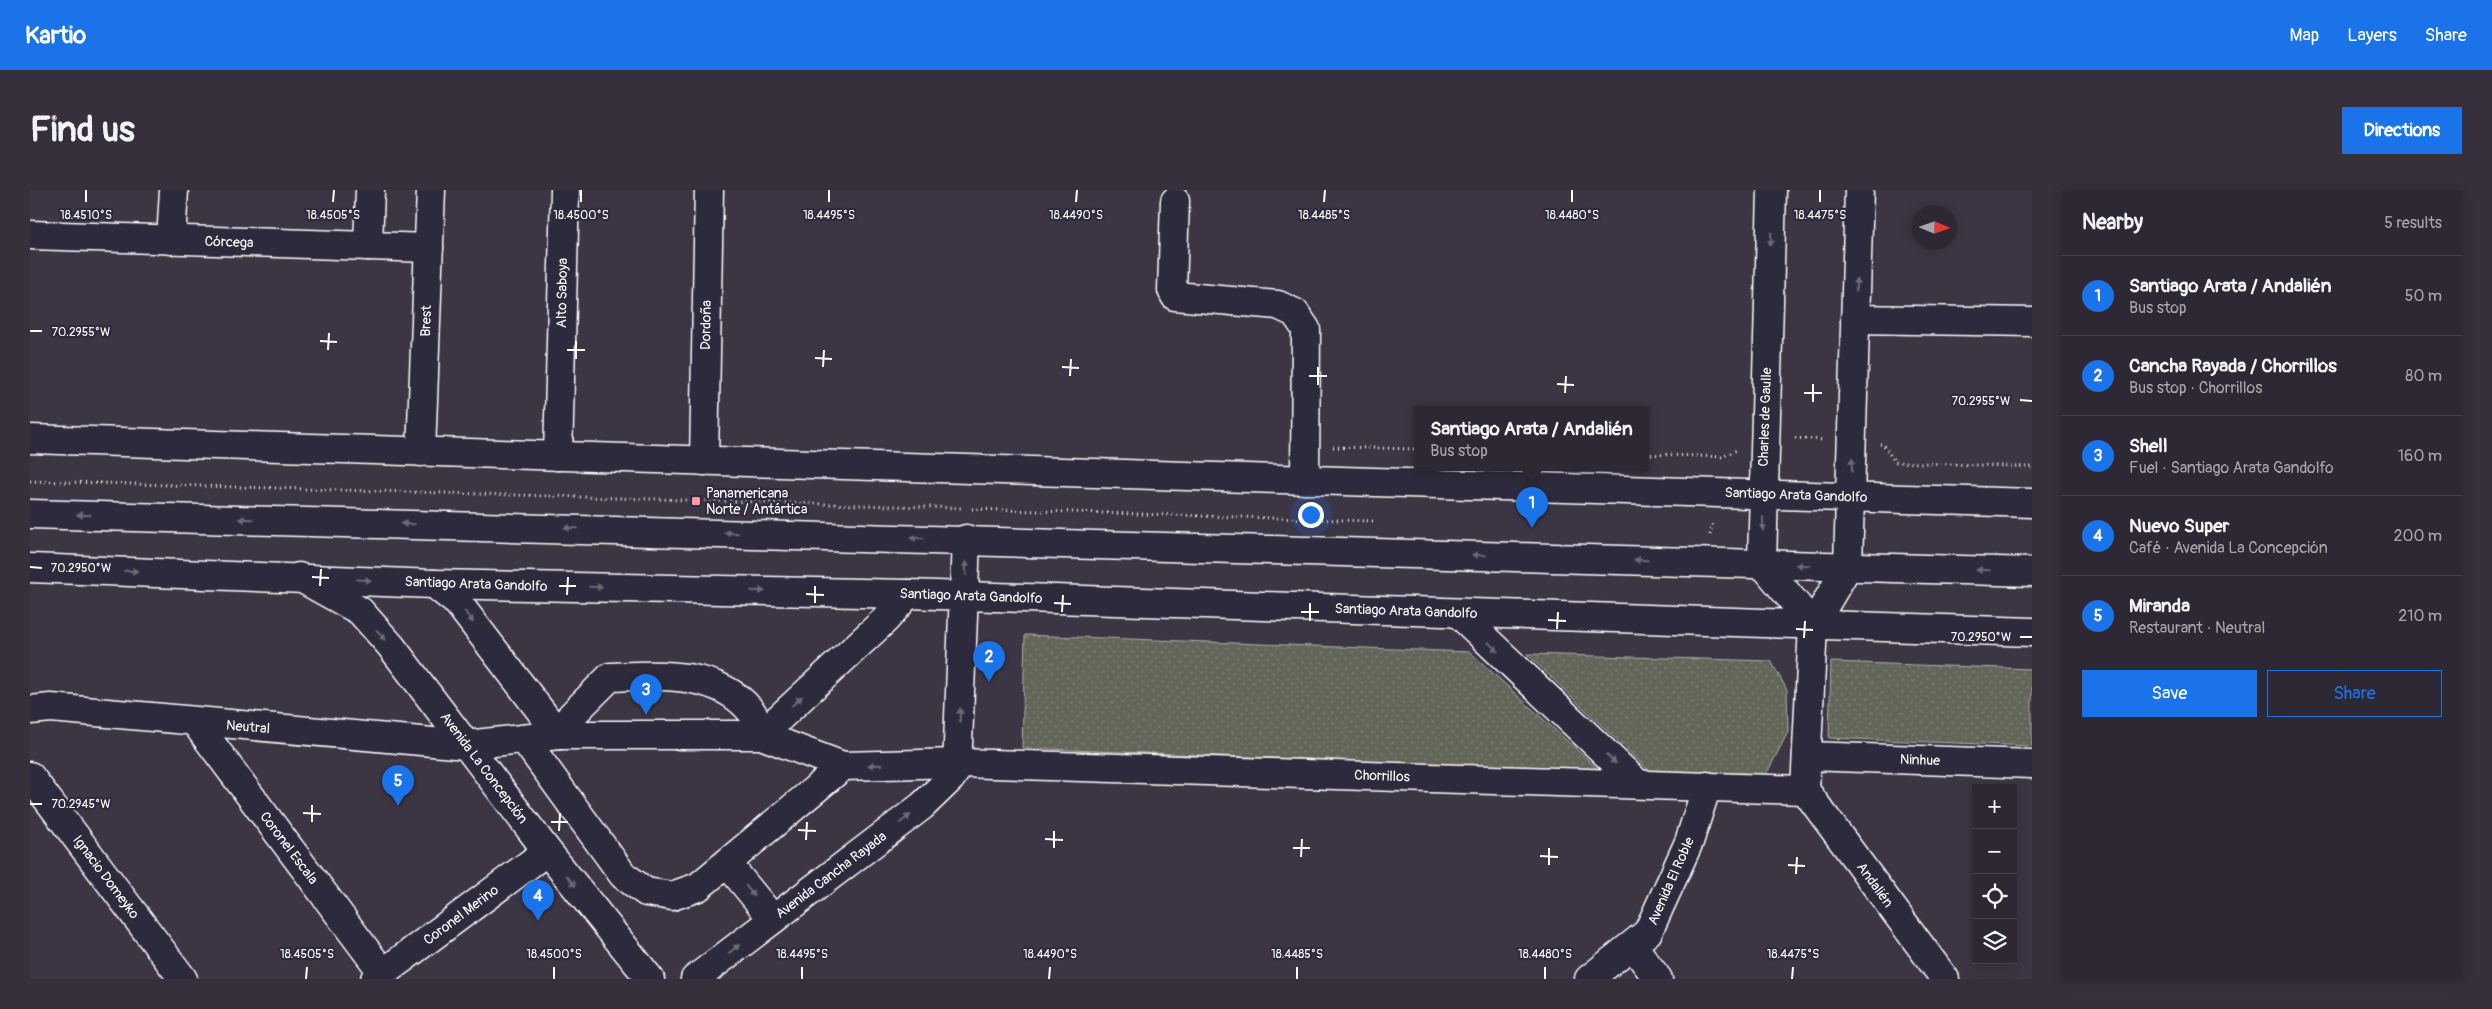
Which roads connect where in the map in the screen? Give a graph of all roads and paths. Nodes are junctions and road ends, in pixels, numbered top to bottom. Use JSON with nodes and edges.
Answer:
{"nodes":[{"id":1,"x":174,"y":190,"type":"edge"},
{"id":2,"x":370,"y":190,"type":"edge"},
{"id":3,"x":431,"y":190,"type":"edge"},
{"id":4,"x":565,"y":190,"type":"edge"},
{"id":5,"x":709,"y":190,"type":"edge"},
{"id":6,"x":1772,"y":190,"type":"edge"},
{"id":7,"x":1858,"y":190,"type":"edge"},
{"id":8,"x":1175,"y":201,"type":"dead end"},
{"id":9,"x":30,"y":235,"type":"edge"},
{"id":10,"x":171,"y":240,"type":"junction"},
{"id":11,"x":368,"y":246,"type":"junction"},
{"id":12,"x":429,"y":248,"type":"junction"},
{"id":13,"x":1855,"y":320,"type":"junction"},
{"id":14,"x":2032,"y":322,"type":"edge"},
{"id":15,"x":30,"y":440,"type":"edge"},
{"id":16,"x":1305,"y":447,"type":"junction"},
{"id":17,"x":1414,"y":448,"type":"edge"},
{"id":18,"x":421,"y":452,"type":"junction"},
{"id":19,"x":1649,"y":454,"type":"edge"},
{"id":20,"x":558,"y":456,"type":"junction"},
{"id":21,"x":1722,"y":457,"type":"dead end"},
{"id":22,"x":704,"y":461,"type":"junction"},
{"id":23,"x":1305,"y":480,"type":"junction"},
{"id":24,"x":30,"y":481,"type":"edge"},
{"id":25,"x":1763,"y":494,"type":"junction"},
{"id":26,"x":1851,"y":497,"type":"junction"},
{"id":27,"x":2032,"y":503,"type":"edge"},
{"id":28,"x":30,"y":514,"type":"edge"},
{"id":29,"x":1382,"y":522,"type":"dead end"},
{"id":30,"x":1701,"y":532,"type":"dead end"},
{"id":31,"x":1711,"y":532,"type":"dead end"},
{"id":32,"x":966,"y":540,"type":"junction"},
{"id":33,"x":1762,"y":564,"type":"junction"},
{"id":34,"x":1848,"y":566,"type":"junction"},
{"id":35,"x":30,"y":568,"type":"edge"},
{"id":36,"x":2032,"y":572,"type":"edge"},
{"id":37,"x":300,"y":577,"type":"junction"},
{"id":38,"x":434,"y":584,"type":"junction"},
{"id":39,"x":908,"y":594,"type":"junction"},
{"id":40,"x":966,"y":596,"type":"junction"},
{"id":41,"x":1458,"y":613,"type":"junction"},
{"id":42,"x":1813,"y":625,"type":"junction"},
{"id":43,"x":2032,"y":632,"type":"edge"},
{"id":44,"x":30,"y":710,"type":"edge"},
{"id":45,"x":195,"y":722,"type":"junction"},
{"id":46,"x":558,"y":735,"type":"junction"},
{"id":47,"x":761,"y":735,"type":"junction"},
{"id":48,"x":524,"y":739,"type":"junction"},
{"id":49,"x":466,"y":745,"type":"junction"},
{"id":50,"x":1807,"y":756,"type":"junction"},
{"id":51,"x":959,"y":763,"type":"junction"},
{"id":52,"x":2032,"y":764,"type":"edge"},
{"id":53,"x":843,"y":766,"type":"junction"},
{"id":54,"x":30,"y":776,"type":"edge"},
{"id":55,"x":1637,"y":783,"type":"junction"},
{"id":56,"x":1707,"y":786,"type":"junction"},
{"id":57,"x":1805,"y":790,"type":"junction"},
{"id":58,"x":547,"y":851,"type":"junction"},
{"id":59,"x":727,"y":862,"type":"junction"},
{"id":60,"x":773,"y":920,"type":"junction"},
{"id":61,"x":1633,"y":946,"type":"junction"},
{"id":62,"x":379,"y":976,"type":"edge"},
{"id":63,"x":183,"y":979,"type":"edge"},
{"id":64,"x":650,"y":979,"type":"edge"},
{"id":65,"x":696,"y":979,"type":"edge"},
{"id":66,"x":1590,"y":979,"type":"edge"},
{"id":67,"x":1658,"y":979,"type":"edge"},
{"id":68,"x":1945,"y":979,"type":"edge"}],
"edges":[{"from":1,"to":10,"type":"street"},
{"from":2,"to":11,"type":"street"},
{"from":3,"to":12,"type":"street","name":"Brest"},
{"from":4,"to":20,"type":"street","name":"Alto Saboya"},
{"from":5,"to":22,"type":"street","name":"Dordoña"},
{"from":6,"to":25,"type":"street","name":"Charles de Gaulle","one_way":true},
{"from":13,"to":7,"type":"street","one_way":true},
{"from":8,"to":16,"type":"street"},
{"from":9,"to":10,"type":"street","name":"Córcega"},
{"from":10,"to":11,"type":"street","name":"Córcega"},
{"from":11,"to":12,"type":"street","name":"Córcega"},
{"from":12,"to":18,"type":"street","name":"Brest"},
{"from":13,"to":14,"type":"street"},
{"from":26,"to":13,"type":"street","one_way":true},
{"from":15,"to":18,"type":"street","name":"Santiago Arata Gandolfo"},
{"from":16,"to":17,"type":"path"},
{"from":16,"to":23,"type":"street"},
{"from":18,"to":20,"type":"street","name":"Santiago Arata Gandolfo"},
{"from":19,"to":21,"type":"path"},
{"from":20,"to":22,"type":"street","name":"Santiago Arata Gandolfo"},
{"from":22,"to":23,"type":"street","name":"Santiago Arata Gandolfo"},
{"from":23,"to":25,"type":"street","name":"Santiago Arata Gandolfo"},
{"from":24,"to":29,"type":"path"},
{"from":25,"to":26,"type":"street","name":"Santiago Arata Gandolfo"},
{"from":25,"to":33,"type":"street","name":"Charles de Gaulle","one_way":true},
{"from":26,"to":27,"type":"street","name":"Santiago Arata Gandolfo"},
{"from":26,"to":34,"type":"street"},
{"from":32,"to":28,"type":"street","one_way":true},
{"from":30,"to":31,"type":"path"},
{"from":33,"to":32,"type":"street","one_way":true},
{"from":40,"to":32,"type":"street","one_way":true},
{"from":34,"to":33,"type":"street","one_way":true},
{"from":33,"to":42,"type":"street"},
{"from":36,"to":34,"type":"street","one_way":true},
{"from":34,"to":42,"type":"street"},
{"from":35,"to":37,"type":"street","name":"Santiago Arata Gandolfo","one_way":true},
{"from":37,"to":38,"type":"street","name":"Santiago Arata Gandolfo","one_way":true},
{"from":37,"to":49,"type":"street","name":"Avenida La Concepción","one_way":true},
{"from":38,"to":39,"type":"street","name":"Santiago Arata Gandolfo","one_way":true},
{"from":38,"to":46,"type":"street","one_way":true},
{"from":39,"to":40,"type":"street","name":"Santiago Arata Gandolfo"},
{"from":47,"to":39,"type":"street","one_way":true},
{"from":40,"to":41,"type":"street","name":"Santiago Arata Gandolfo"},
{"from":51,"to":40,"type":"street","one_way":true},
{"from":41,"to":42,"type":"street","name":"Santiago Arata Gandolfo"},
{"from":41,"to":55,"type":"street","one_way":true},
{"from":42,"to":43,"type":"street","name":"Santiago Arata Gandolfo"},
{"from":42,"to":50,"type":"street"},
{"from":44,"to":45,"type":"street","name":"Neutral"},
{"from":45,"to":49,"type":"street","name":"Neutral"},
{"from":45,"to":62,"type":"street","name":"Coronel Escala"},
{"from":46,"to":47,"type":"street","name":"Neutral"},
{"from":46,"to":47,"type":"street"},
{"from":46,"to":48,"type":"street","name":"Neutral"},
{"from":47,"to":53,"type":"street"},
{"from":48,"to":49,"type":"street","name":"Neutral"},
{"from":48,"to":59,"type":"street"},
{"from":49,"to":58,"type":"street","name":"Avenida La Concepción"},
{"from":50,"to":52,"type":"street","name":"Ninhue"},
{"from":50,"to":57,"type":"street"},
{"from":51,"to":53,"type":"street","name":"Chorrillos","one_way":true},
{"from":51,"to":55,"type":"street","name":"Chorrillos"},
{"from":60,"to":51,"type":"street","name":"Avenida Cancha Rayada","one_way":true},
{"from":53,"to":59,"type":"street"},
{"from":54,"to":63,"type":"street","name":"Ignacio Domeyko"},
{"from":55,"to":56,"type":"street","name":"Chorrillos"},
{"from":56,"to":57,"type":"street","name":"Chorrillos"},
{"from":56,"to":61,"type":"street","name":"Avenida El Roble"},
{"from":57,"to":68,"type":"street","name":"Andalién"},
{"from":58,"to":62,"type":"street","name":"Coronel Merino"},
{"from":58,"to":64,"type":"street","name":"Avenida La Concepción","one_way":true},
{"from":59,"to":60,"type":"street","one_way":true},
{"from":65,"to":60,"type":"street","name":"Avenida Cancha Rayada","one_way":true},
{"from":61,"to":66,"type":"street","name":"Avenida El Roble"},
{"from":61,"to":67,"type":"street"}]}
